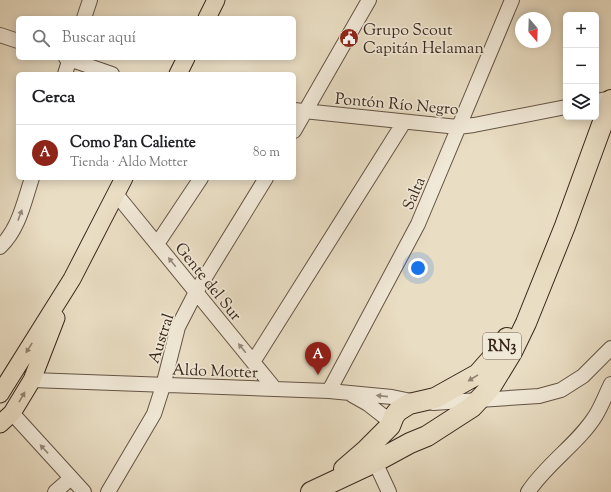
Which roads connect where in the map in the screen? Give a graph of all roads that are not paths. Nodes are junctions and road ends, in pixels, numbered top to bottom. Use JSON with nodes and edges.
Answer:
{"nodes":[{"id":1,"x":90,"y":0,"type":"edge"},
{"id":2,"x":216,"y":0,"type":"edge"},
{"id":3,"x":369,"y":0,"type":"edge"},
{"id":4,"x":512,"y":0,"type":"edge"},
{"id":5,"x":85,"y":16,"type":"edge"},
{"id":6,"x":208,"y":16,"type":"edge"},
{"id":7,"x":0,"y":35,"type":"edge"},
{"id":8,"x":16,"y":40,"type":"edge"},
{"id":9,"x":68,"y":60,"type":"edge"},
{"id":10,"x":74,"y":60,"type":"edge"},
{"id":11,"x":185,"y":60,"type":"edge"},
{"id":12,"x":66,"y":72,"type":"edge"},
{"id":13,"x":107,"y":72,"type":"edge"},
{"id":14,"x":179,"y":72,"type":"edge"},
{"id":15,"x":611,"y":99,"type":"edge"},
{"id":16,"x":599,"y":101,"type":"edge"},
{"id":17,"x":563,"y":108,"type":"edge"},
{"id":18,"x":300,"y":110,"type":"edge"},
{"id":19,"x":404,"y":122,"type":"junction"},
{"id":20,"x":296,"y":124,"type":"edge"},
{"id":21,"x":458,"y":127,"type":"junction"},
{"id":22,"x":31,"y":180,"type":"edge"},
{"id":23,"x":123,"y":180,"type":"edge"},
{"id":24,"x":200,"y":180,"type":"edge"},
{"id":25,"x":265,"y":180,"type":"edge"},
{"id":26,"x":116,"y":194,"type":"junction"},
{"id":27,"x":157,"y":244,"type":"junction"},
{"id":28,"x":0,"y":247,"type":"edge"},
{"id":29,"x":549,"y":265,"type":"junction"},
{"id":30,"x":72,"y":279,"type":"junction"},
{"id":31,"x":196,"y":292,"type":"junction"},
{"id":32,"x":611,"y":348,"type":"edge"},
{"id":33,"x":253,"y":362,"type":"junction"},
{"id":34,"x":32,"y":380,"type":"junction"},
{"id":35,"x":611,"y":384,"type":"edge"},
{"id":36,"x":163,"y":386,"type":"junction"},
{"id":37,"x":275,"y":389,"type":"junction"},
{"id":38,"x":329,"y":391,"type":"junction"},
{"id":39,"x":348,"y":393,"type":"junction"},
{"id":40,"x":0,"y":394,"type":"edge"},
{"id":41,"x":479,"y":400,"type":"junction"},
{"id":42,"x":426,"y":402,"type":"junction"},
{"id":43,"x":6,"y":419,"type":"edge"},
{"id":44,"x":390,"y":424,"type":"junction"},
{"id":45,"x":436,"y":431,"type":"junction"},
{"id":46,"x":410,"y":443,"type":"junction"},
{"id":47,"x":375,"y":462,"type":"junction"},
{"id":48,"x":71,"y":478,"type":"junction"},
{"id":49,"x":317,"y":490,"type":"edge"},
{"id":50,"x":55,"y":492,"type":"edge"},
{"id":51,"x":84,"y":492,"type":"edge"},
{"id":52,"x":108,"y":492,"type":"edge"},
{"id":53,"x":389,"y":492,"type":"edge"},
{"id":54,"x":528,"y":492,"type":"edge"}],
"edges":[{"from":1,"to":5,"type":"street"},
{"from":2,"to":6,"type":"main road"},
{"from":3,"to":18,"type":"street"},
{"from":4,"to":21,"type":"street","name":"Salta"},
{"from":7,"to":8,"type":"street"},
{"from":9,"to":12,"type":"street"},
{"from":10,"to":13,"type":"street"},
{"from":11,"to":14,"type":"main road"},
{"from":15,"to":16,"type":"street"},
{"from":15,"to":29,"type":"highway","number":"RN3"},
{"from":17,"to":21,"type":"street","name":"Pontón Río Negro"},
{"from":18,"to":19,"type":"street","name":"Pontón Río Negro"},
{"from":18,"to":20,"type":"street"},
{"from":19,"to":21,"type":"street","name":"Pontón Río Negro"},
{"from":19,"to":33,"type":"street"},
{"from":21,"to":38,"type":"street","name":"Salta"},
{"from":28,"to":22,"type":"street","one_way":true},
{"from":23,"to":26,"type":"main road"},
{"from":24,"to":27,"type":"street"},
{"from":25,"to":31,"type":"street","name":"Austral"},
{"from":26,"to":27,"type":"street","name":"Gente del Sur"},
{"from":26,"to":30,"type":"main road"},
{"from":31,"to":27,"type":"street","name":"Gente del Sur","one_way":true},
{"from":29,"to":41,"type":"highway","number":"RN3"},
{"from":29,"to":42,"type":"highway","number":"RN3","one_way":true},
{"from":30,"to":34,"type":"main road"},
{"from":30,"to":40,"type":"main road","one_way":true},
{"from":33,"to":31,"type":"street","name":"Gente del Sur","one_way":true},
{"from":31,"to":36,"type":"street","name":"Austral"},
{"from":32,"to":41,"type":"street","name":"Aldo Motter"},
{"from":33,"to":37,"type":"street","name":"Gente del Sur"},
{"from":34,"to":36,"type":"street","name":"Aldo Motter"},
{"from":43,"to":34,"type":"main road","one_way":true},
{"from":35,"to":54,"type":"street"},
{"from":36,"to":37,"type":"street","name":"Aldo Motter"},
{"from":36,"to":52,"type":"street","name":"Austral"},
{"from":37,"to":38,"type":"street","name":"Aldo Motter"},
{"from":38,"to":39,"type":"street","name":"Aldo Motter"},
{"from":42,"to":39,"type":"street","name":"Aldo Motter","one_way":true},
{"from":39,"to":44,"type":"street","name":"Aldo Motter"},
{"from":41,"to":42,"type":"street","name":"Aldo Motter"},
{"from":41,"to":45,"type":"highway","number":"RN3"},
{"from":42,"to":44,"type":"highway","number":"RN3"},
{"from":42,"to":45,"type":"highway"},
{"from":48,"to":43,"type":"street","one_way":true},
{"from":44,"to":46,"type":"highway"},
{"from":44,"to":49,"type":"highway","number":"RN3"},
{"from":45,"to":46,"type":"highway","number":"RN3"},
{"from":46,"to":47,"type":"highway","number":"RN3"},
{"from":47,"to":49,"type":"highway","number":"RN3"},
{"from":47,"to":53,"type":"street"},
{"from":48,"to":50,"type":"street"},
{"from":48,"to":51,"type":"street"}]}
